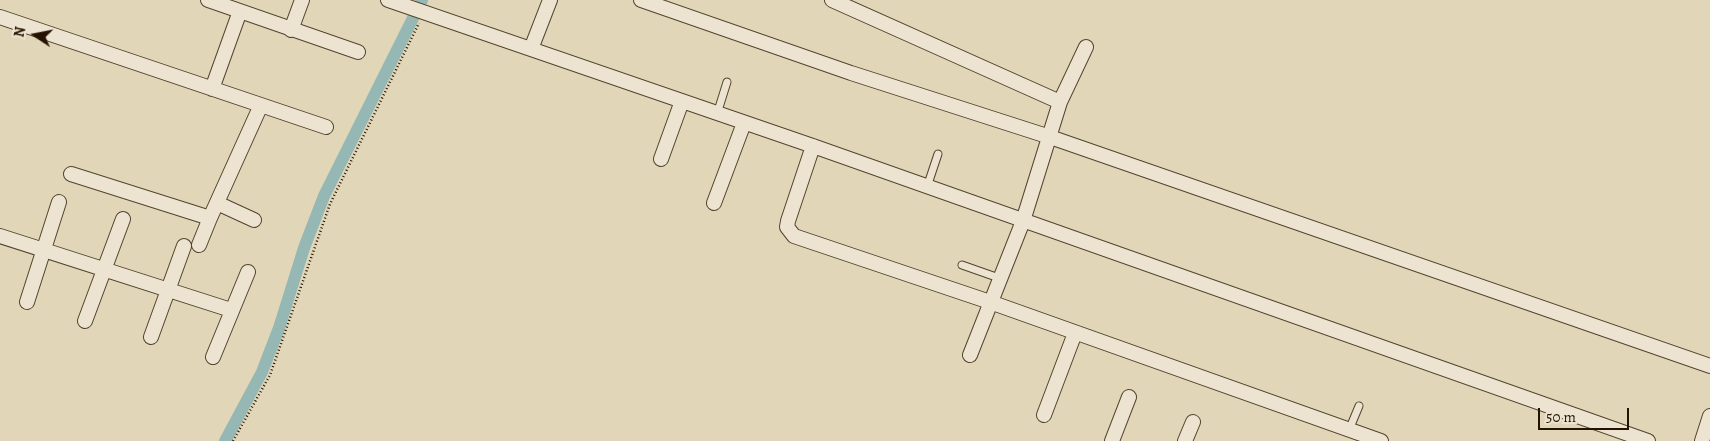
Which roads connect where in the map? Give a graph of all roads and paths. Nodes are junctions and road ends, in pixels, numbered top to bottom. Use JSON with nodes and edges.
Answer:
{"nodes":[{"id":1,"x":208,"y":0,"type":"edge"},
{"id":2,"x":302,"y":0,"type":"edge"},
{"id":3,"x":388,"y":0,"type":"edge"},
{"id":4,"x":550,"y":0,"type":"edge"},
{"id":5,"x":641,"y":0,"type":"edge"},
{"id":6,"x":832,"y":0,"type":"edge"},
{"id":7,"x":240,"y":11,"type":"junction"},
{"id":8,"x":420,"y":13,"type":"junction"},
{"id":9,"x":0,"y":17,"type":"edge"},
{"id":10,"x":291,"y":30,"type":"junction"},
{"id":11,"x":1086,"y":47,"type":"dead end"},
{"id":12,"x":531,"y":50,"type":"junction"},
{"id":13,"x":358,"y":52,"type":"dead end"},
{"id":14,"x":727,"y":82,"type":"dead end"},
{"id":15,"x":212,"y":89,"type":"junction"},
{"id":16,"x":682,"y":102,"type":"junction"},
{"id":17,"x":1060,"y":102,"type":"junction"},
{"id":18,"x":261,"y":105,"type":"junction"},
{"id":19,"x":717,"y":114,"type":"junction"},
{"id":20,"x":744,"y":123,"type":"junction"},
{"id":21,"x":326,"y":127,"type":"dead end"},
{"id":22,"x":1050,"y":136,"type":"junction"},
{"id":23,"x":813,"y":146,"type":"junction"},
{"id":24,"x":938,"y":154,"type":"dead end"},
{"id":25,"x":661,"y":159,"type":"dead end"},
{"id":26,"x":72,"y":174,"type":"dead end"},
{"id":27,"x":927,"y":187,"type":"junction"},
{"id":28,"x":59,"y":202,"type":"dead end"},
{"id":29,"x":217,"y":203,"type":"junction"},
{"id":30,"x":714,"y":203,"type":"dead end"},
{"id":31,"x":210,"y":218,"type":"junction"},
{"id":32,"x":123,"y":219,"type":"dead end"},
{"id":33,"x":254,"y":220,"type":"dead end"},
{"id":34,"x":1023,"y":221,"type":"junction"},
{"id":35,"x":0,"y":236,"type":"edge"},
{"id":36,"x":199,"y":245,"type":"dead end"},
{"id":37,"x":184,"y":246,"type":"dead end"},
{"id":38,"x":44,"y":250,"type":"junction"},
{"id":39,"x":962,"y":265,"type":"dead end"},
{"id":40,"x":104,"y":270,"type":"junction"},
{"id":41,"x":248,"y":272,"type":"dead end"},
{"id":42,"x":999,"y":278,"type":"junction"},
{"id":43,"x":167,"y":290,"type":"junction"},
{"id":44,"x":28,"y":302,"type":"dead end"},
{"id":45,"x":990,"y":302,"type":"junction"},
{"id":46,"x":231,"y":310,"type":"junction"},
{"id":47,"x":86,"y":321,"type":"dead end"},
{"id":48,"x":1075,"y":333,"type":"junction"},
{"id":49,"x":150,"y":336,"type":"dead end"},
{"id":50,"x":970,"y":355,"type":"dead end"},
{"id":51,"x":213,"y":357,"type":"dead end"},
{"id":52,"x":1710,"y":366,"type":"edge"},
{"id":53,"x":1130,"y":397,"type":"dead end"},
{"id":54,"x":1359,"y":406,"type":"dead end"},
{"id":55,"x":1044,"y":416,"type":"dead end"},
{"id":56,"x":1710,"y":416,"type":"edge"},
{"id":57,"x":1193,"y":422,"type":"dead end"},
{"id":58,"x":1349,"y":430,"type":"junction"},
{"id":59,"x":233,"y":441,"type":"edge"},
{"id":60,"x":1112,"y":441,"type":"edge"},
{"id":61,"x":1186,"y":441,"type":"edge"},
{"id":62,"x":1381,"y":441,"type":"edge"},
{"id":63,"x":1648,"y":441,"type":"edge"},
{"id":64,"x":1702,"y":441,"type":"edge"}],
"edges":[{"from":1,"to":7,"type":"street"},
{"from":2,"to":10,"type":"street"},
{"from":3,"to":8,"type":"street"},
{"from":4,"to":12,"type":"street"},
{"from":5,"to":22,"type":"street"},
{"from":6,"to":17,"type":"street"},
{"from":7,"to":10,"type":"street"},
{"from":7,"to":15,"type":"street"},
{"from":8,"to":12,"type":"street"},
{"from":8,"to":59,"type":"path"},
{"from":9,"to":15,"type":"street"},
{"from":10,"to":13,"type":"street"},
{"from":11,"to":17,"type":"street"},
{"from":12,"to":16,"type":"street"},
{"from":14,"to":19,"type":"lane"},
{"from":15,"to":18,"type":"street"},
{"from":16,"to":19,"type":"street"},
{"from":16,"to":25,"type":"street"},
{"from":17,"to":22,"type":"street"},
{"from":18,"to":21,"type":"street"},
{"from":18,"to":29,"type":"street"},
{"from":19,"to":20,"type":"street"},
{"from":20,"to":23,"type":"street"},
{"from":20,"to":30,"type":"street"},
{"from":22,"to":34,"type":"street"},
{"from":22,"to":52,"type":"street"},
{"from":23,"to":27,"type":"street"},
{"from":23,"to":45,"type":"street"},
{"from":24,"to":27,"type":"lane"},
{"from":26,"to":31,"type":"street"},
{"from":27,"to":34,"type":"street"},
{"from":28,"to":38,"type":"street"},
{"from":29,"to":31,"type":"street"},
{"from":29,"to":33,"type":"street"},
{"from":31,"to":36,"type":"street"},
{"from":32,"to":40,"type":"street"},
{"from":34,"to":42,"type":"street"},
{"from":34,"to":63,"type":"street"},
{"from":35,"to":38,"type":"street"},
{"from":37,"to":43,"type":"street"},
{"from":38,"to":40,"type":"street"},
{"from":38,"to":44,"type":"street"},
{"from":39,"to":42,"type":"lane"},
{"from":40,"to":43,"type":"street"},
{"from":40,"to":47,"type":"street"},
{"from":41,"to":46,"type":"street"},
{"from":42,"to":45,"type":"street"},
{"from":43,"to":46,"type":"street"},
{"from":43,"to":49,"type":"street"},
{"from":45,"to":48,"type":"street"},
{"from":45,"to":50,"type":"street"},
{"from":46,"to":51,"type":"street"},
{"from":48,"to":55,"type":"street"},
{"from":48,"to":58,"type":"street"},
{"from":53,"to":60,"type":"street"},
{"from":54,"to":58,"type":"lane"},
{"from":56,"to":64,"type":"street"},
{"from":57,"to":61,"type":"street"},
{"from":58,"to":62,"type":"street"}]}
